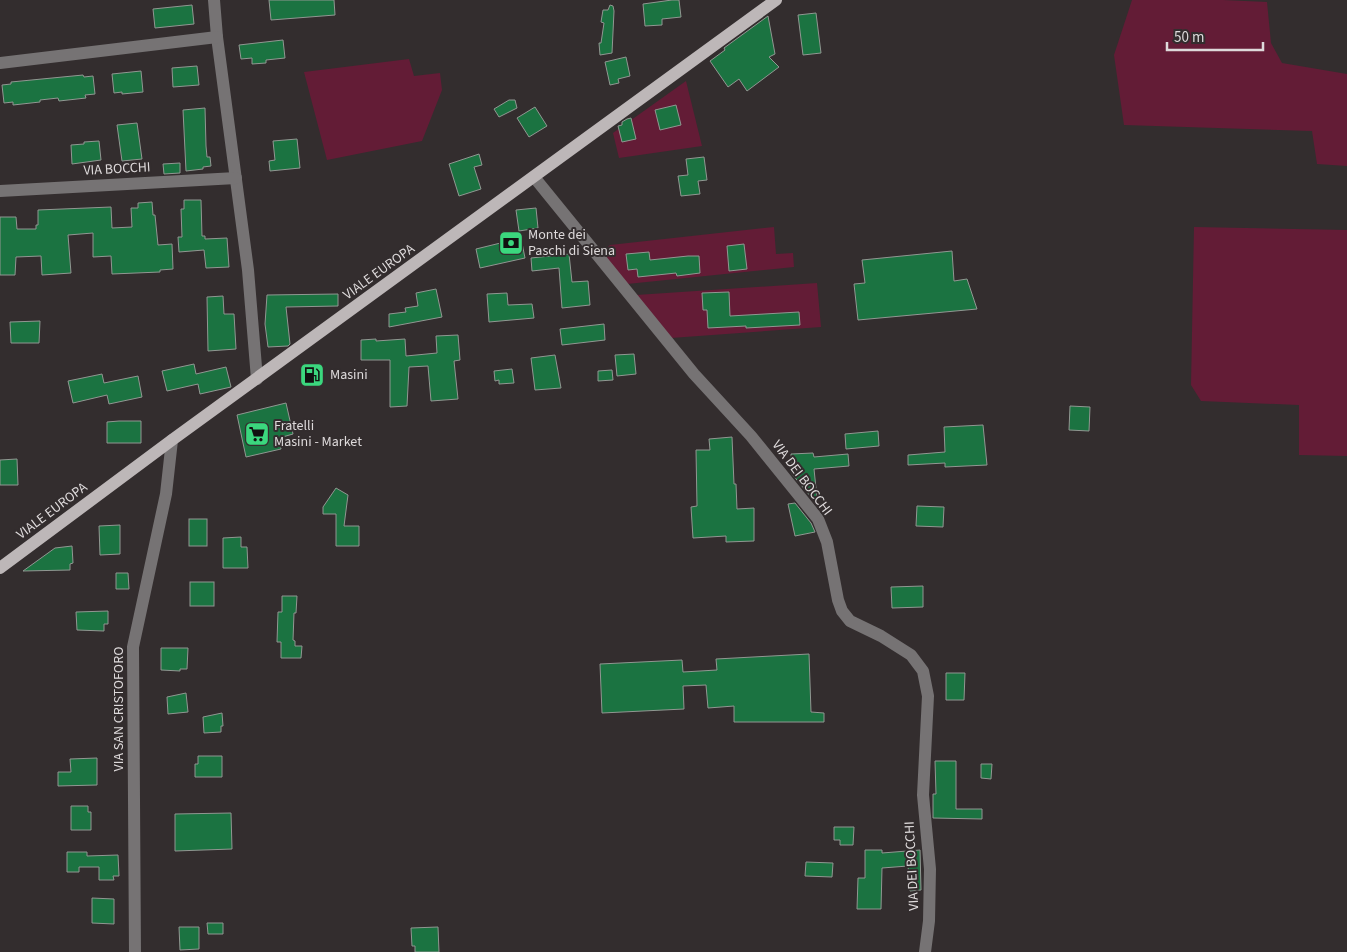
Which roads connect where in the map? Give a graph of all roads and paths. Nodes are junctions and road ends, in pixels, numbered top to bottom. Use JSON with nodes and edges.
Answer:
{"nodes":[{"id":1,"x":214,"y":0,"type":"edge"},
{"id":2,"x":776,"y":0,"type":"edge"},
{"id":3,"x":217,"y":37,"type":"junction"},
{"id":4,"x":0,"y":63,"type":"edge"},
{"id":5,"x":534,"y":177,"type":"junction"},
{"id":6,"x":236,"y":178,"type":"junction"},
{"id":7,"x":0,"y":191,"type":"edge"},
{"id":8,"x":257,"y":379,"type":"junction"},
{"id":9,"x":172,"y":440,"type":"junction"},
{"id":10,"x":0,"y":568,"type":"edge"},
{"id":11,"x":136,"y":952,"type":"edge"},
{"id":12,"x":924,"y":952,"type":"edge"}],
"edges":[{"from":1,"to":3,"type":"street"},
{"from":2,"to":5,"type":"main road","name":"VIALE EUROPA"},
{"from":3,"to":4,"type":"street"},
{"from":3,"to":6,"type":"street"},
{"from":5,"to":8,"type":"main road","name":"VIALE EUROPA"},
{"from":5,"to":12,"type":"street","name":"VIA DEI BOCCHI"},
{"from":6,"to":7,"type":"street","name":"VIA BOCCHI"},
{"from":6,"to":8,"type":"street"},
{"from":8,"to":9,"type":"main road","name":"VIALE EUROPA"},
{"from":9,"to":10,"type":"main road","name":"VIALE EUROPA"},
{"from":9,"to":11,"type":"street","name":"VIA SAN CRISTOFORO"}]}
